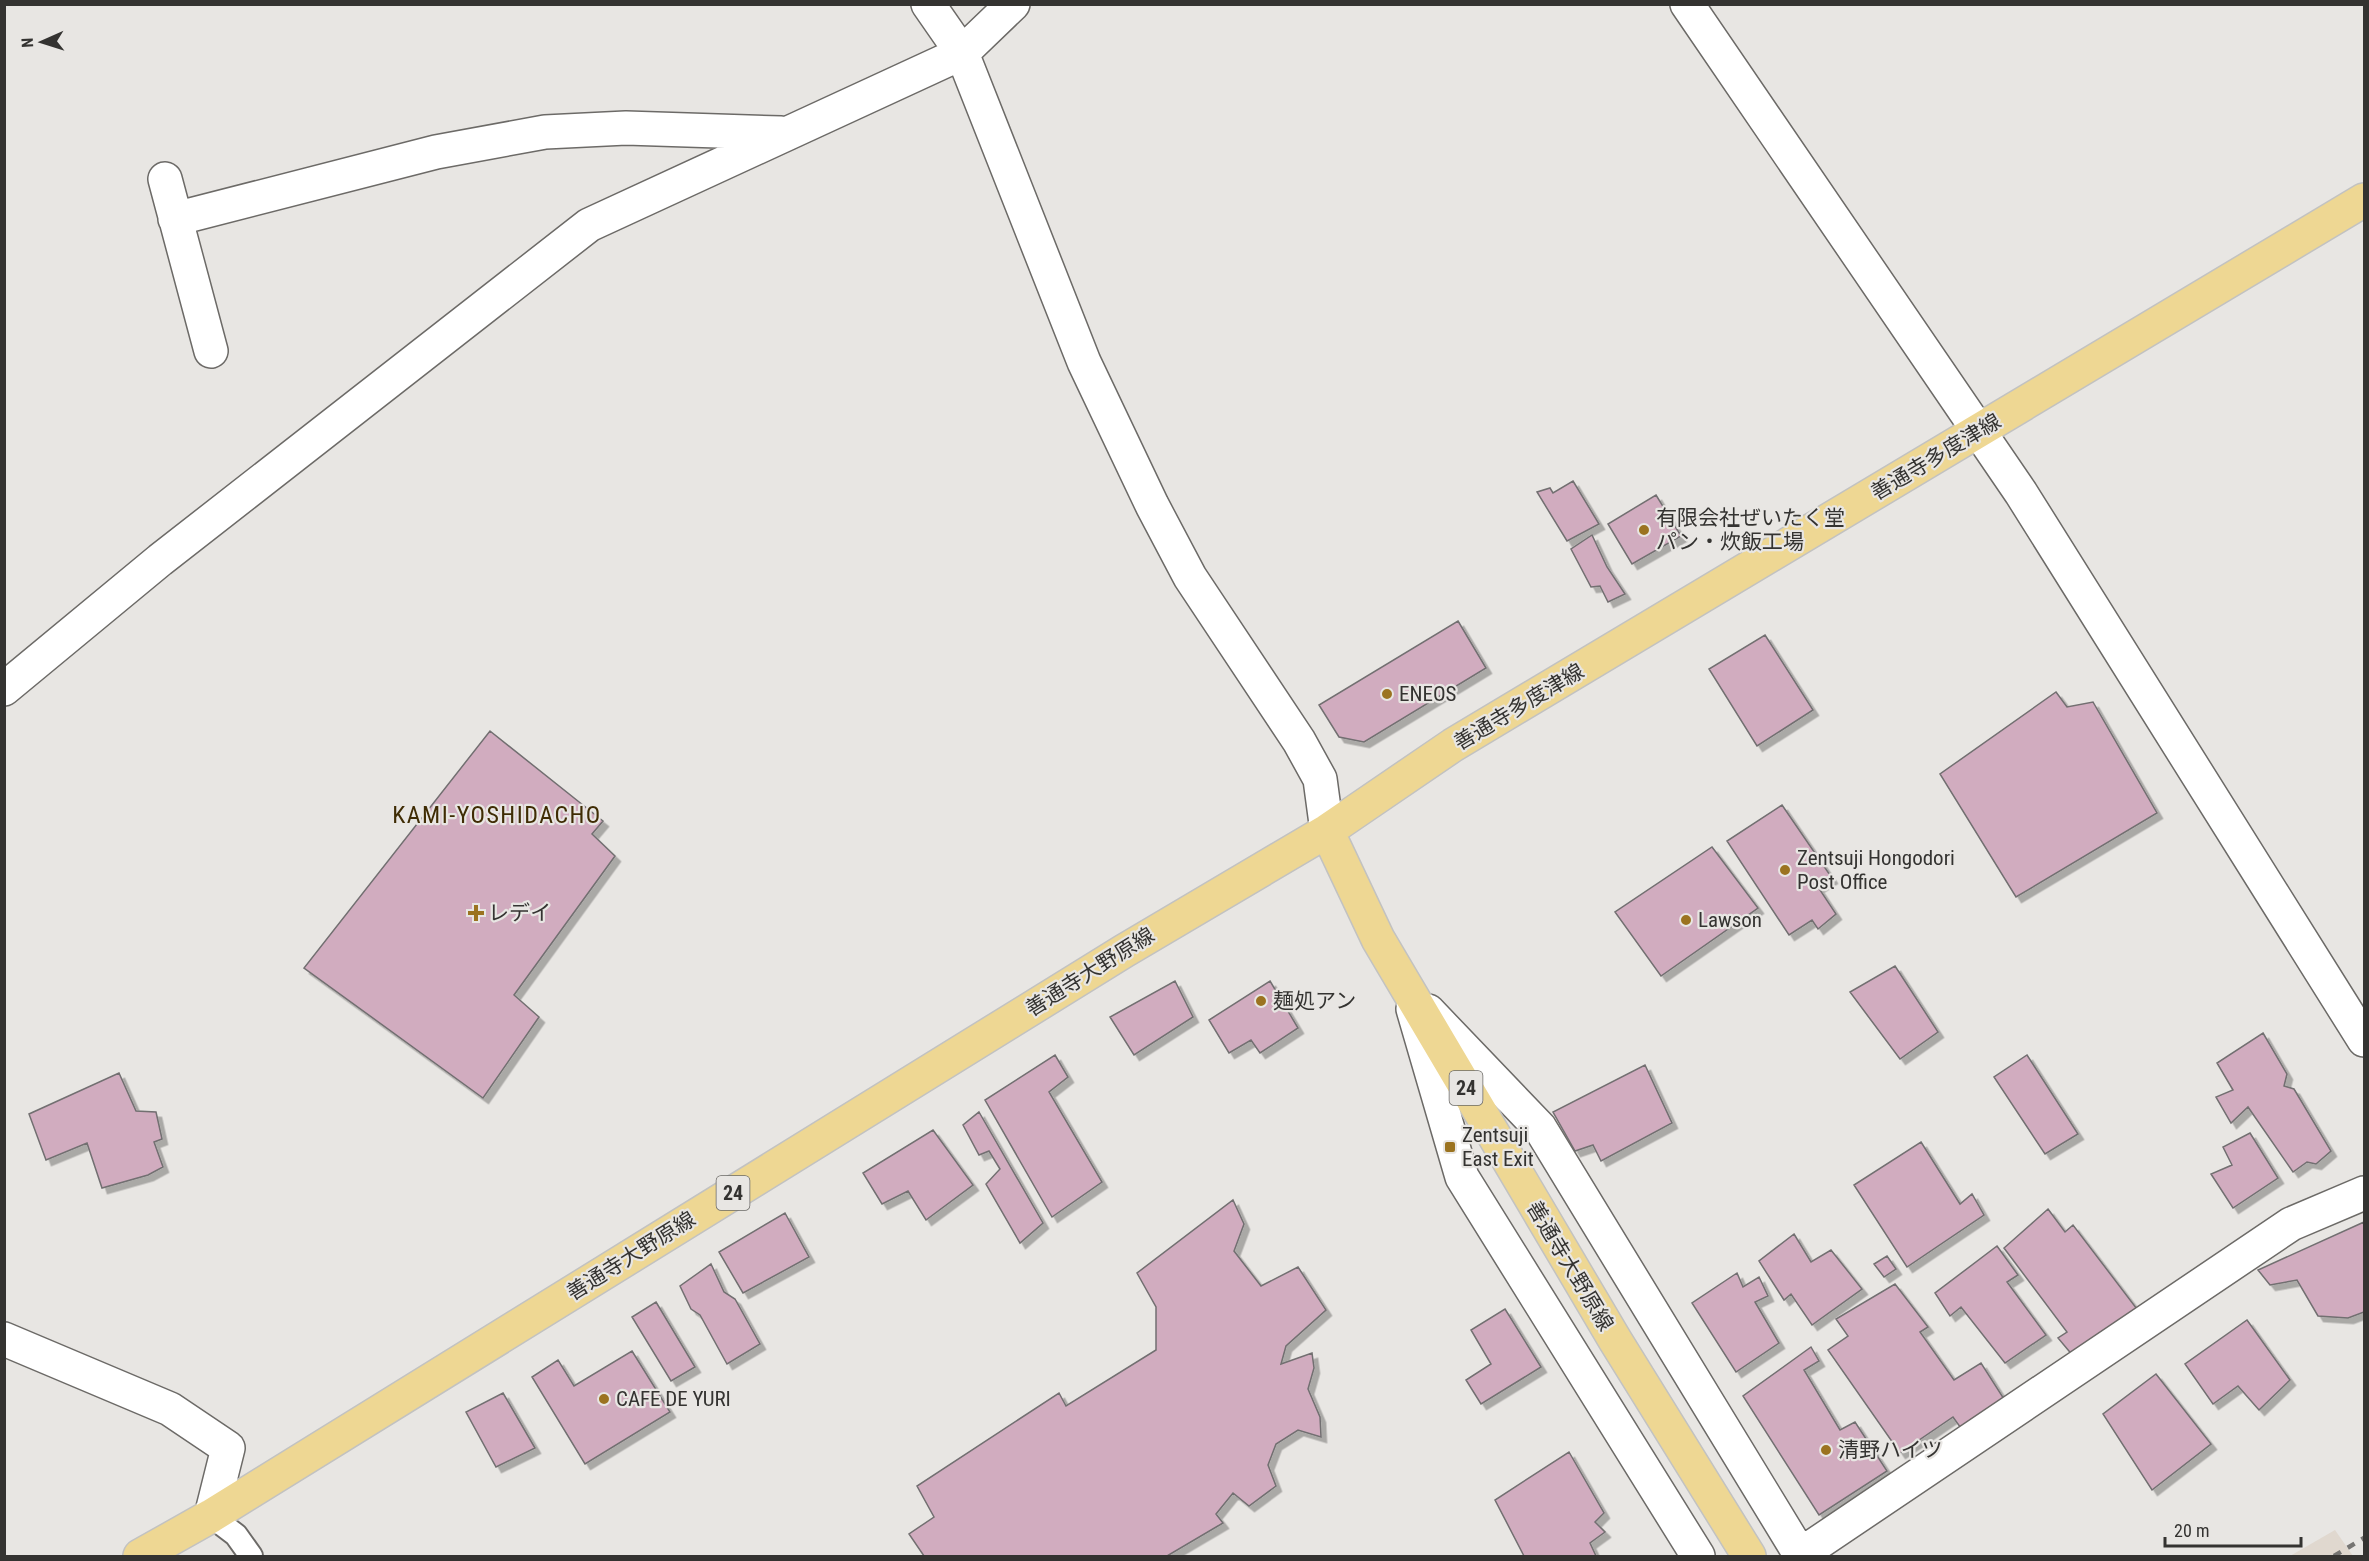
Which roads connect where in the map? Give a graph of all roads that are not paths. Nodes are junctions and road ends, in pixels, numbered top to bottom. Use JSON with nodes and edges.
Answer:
{"nodes":[{"id":1,"x":928,"y":4,"type":"edge"},
{"id":2,"x":1014,"y":4,"type":"edge"},
{"id":3,"x":1687,"y":4,"type":"edge"},
{"id":4,"x":962,"y":53,"type":"junction"},
{"id":5,"x":789,"y":133,"type":"junction"},
{"id":6,"x":165,"y":178,"type":"dead end"},
{"id":7,"x":2364,"y":200,"type":"edge"},
{"id":8,"x":175,"y":219,"type":"junction"},
{"id":9,"x":211,"y":351,"type":"dead end"},
{"id":10,"x":1979,"y":431,"type":"junction"},
{"id":11,"x":4,"y":689,"type":"edge"},
{"id":12,"x":1327,"y":831,"type":"junction"},
{"id":13,"x":1407,"y":990,"type":"junction"},
{"id":14,"x":2364,"y":1040,"type":"edge"},
{"id":15,"x":2364,"y":1193,"type":"edge"},
{"id":16,"x":4,"y":1339,"type":"edge"},
{"id":17,"x":211,"y":1516,"type":"junction"},
{"id":18,"x":1801,"y":1556,"type":"edge"},
{"id":19,"x":140,"y":1557,"type":"edge"},
{"id":20,"x":251,"y":1557,"type":"edge"},
{"id":21,"x":1698,"y":1557,"type":"edge"},
{"id":22,"x":1749,"y":1557,"type":"edge"}],
"edges":[{"from":1,"to":4,"type":"street"},
{"from":2,"to":4,"type":"street"},
{"from":3,"to":10,"type":"street"},
{"from":4,"to":5,"type":"street"},
{"from":4,"to":12,"type":"street"},
{"from":5,"to":8,"type":"street"},
{"from":5,"to":11,"type":"street"},
{"from":6,"to":8,"type":"street"},
{"from":7,"to":10,"type":"main road","name":"善通寺多度津線"},
{"from":8,"to":9,"type":"street"},
{"from":10,"to":12,"type":"main road","name":"善通寺多度津線"},
{"from":10,"to":14,"type":"street"},
{"from":12,"to":13,"type":"main road","name":"善通寺大野原線","number":"24"},
{"from":12,"to":17,"type":"main road","name":"善通寺大野原線","number":"24"},
{"from":13,"to":18,"type":"street"},
{"from":13,"to":21,"type":"street"},
{"from":13,"to":22,"type":"main road","name":"善通寺大野原線","number":"24"},
{"from":15,"to":18,"type":"street"},
{"from":16,"to":17,"type":"street"},
{"from":17,"to":19,"type":"main road","name":"善通寺大野原線","number":"24"},
{"from":17,"to":20,"type":"lane"}]}
